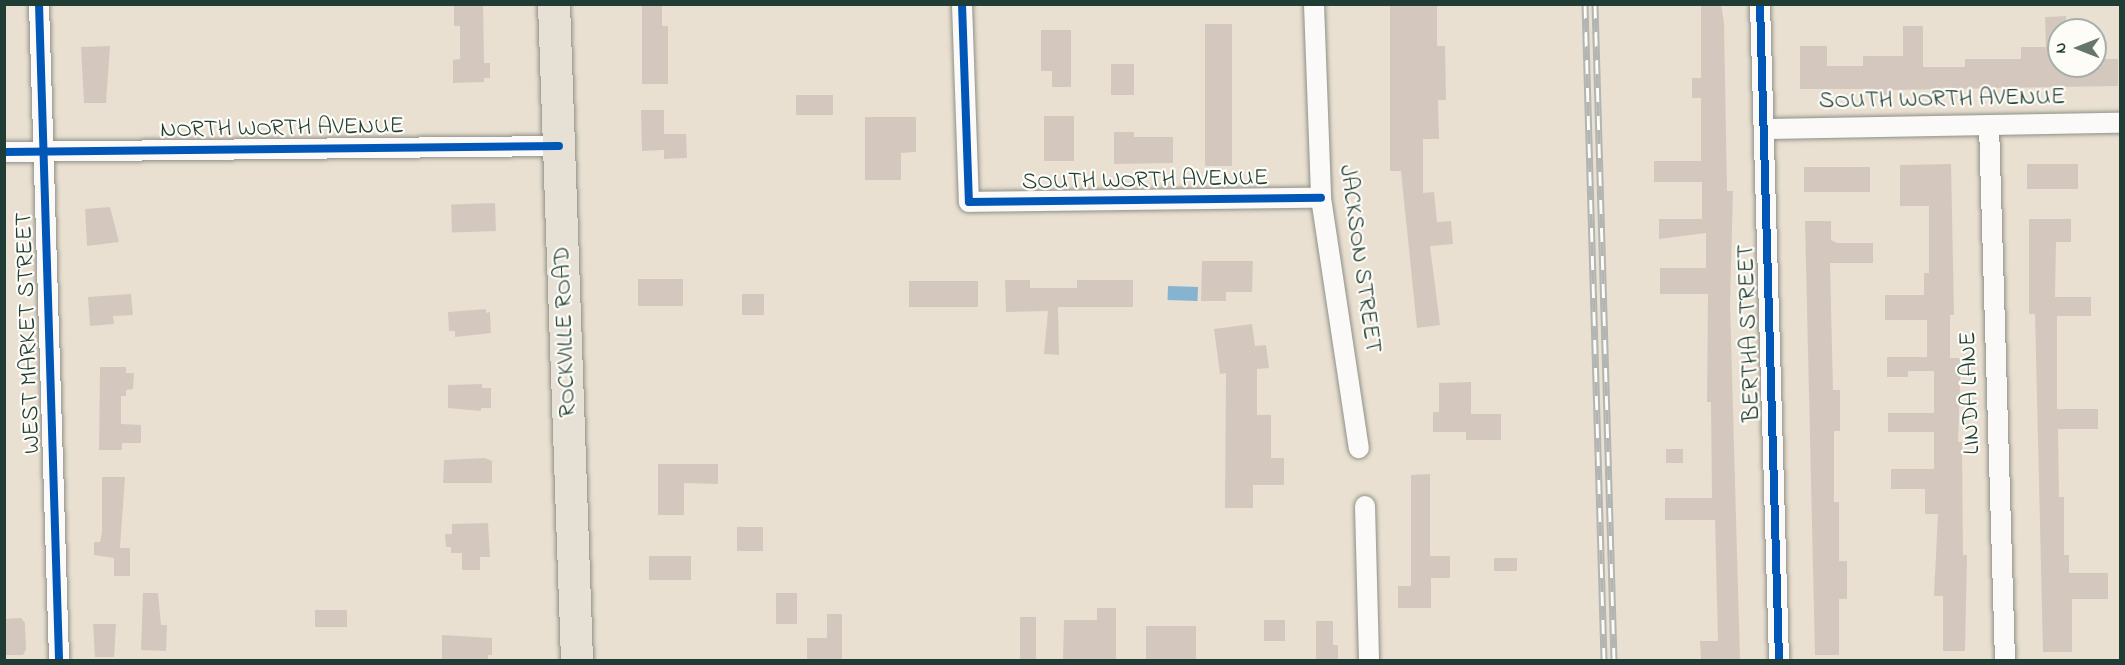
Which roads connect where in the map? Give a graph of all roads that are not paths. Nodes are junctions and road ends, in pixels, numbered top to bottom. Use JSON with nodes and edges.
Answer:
{"nodes":[{"id":1,"x":39,"y":4,"type":"edge"},
{"id":2,"x":554,"y":4,"type":"edge"},
{"id":3,"x":962,"y":4,"type":"edge"},
{"id":4,"x":1314,"y":4,"type":"edge"},
{"id":5,"x":1760,"y":4,"type":"edge"},
{"id":6,"x":2121,"y":123,"type":"edge"},
{"id":7,"x":1989,"y":125,"type":"junction"},
{"id":8,"x":1764,"y":129,"type":"junction"},
{"id":9,"x":559,"y":146,"type":"junction"},
{"id":10,"x":4,"y":152,"type":"edge"},
{"id":11,"x":42,"y":152,"type":"junction"},
{"id":12,"x":1321,"y":198,"type":"junction"},
{"id":13,"x":1359,"y":448,"type":"dead end"},
{"id":14,"x":1365,"y":506,"type":"dead end"},
{"id":15,"x":59,"y":660,"type":"edge"},
{"id":16,"x":577,"y":660,"type":"edge"},
{"id":17,"x":1369,"y":660,"type":"edge"},
{"id":18,"x":1779,"y":660,"type":"edge"},
{"id":19,"x":2005,"y":660,"type":"edge"}],
"edges":[{"from":1,"to":11,"type":"street","name":"WEST MARKET STREET"},
{"from":2,"to":9,"type":"main road","name":"ROCKVILLE ROAD"},
{"from":3,"to":12,"type":"street","name":"SOUTH WORTH AVENUE"},
{"from":4,"to":12,"type":"street","name":"JACKSON STREET"},
{"from":5,"to":8,"type":"street","name":"BERTHA STREET"},
{"from":6,"to":7,"type":"street","name":"SOUTH WORTH AVENUE"},
{"from":7,"to":8,"type":"street","name":"SOUTH WORTH AVENUE"},
{"from":7,"to":19,"type":"street","name":"LINDA LANE"},
{"from":8,"to":18,"type":"street","name":"BERTHA STREET"},
{"from":9,"to":11,"type":"street","name":"NORTH WORTH AVENUE"},
{"from":9,"to":16,"type":"main road","name":"ROCKVILLE ROAD"},
{"from":10,"to":11,"type":"street","name":"NORTH WORTH AVENUE"},
{"from":11,"to":15,"type":"street","name":"WEST MARKET STREET"},
{"from":12,"to":13,"type":"street","name":"JACKSON STREET"},
{"from":14,"to":17,"type":"street"}]}
